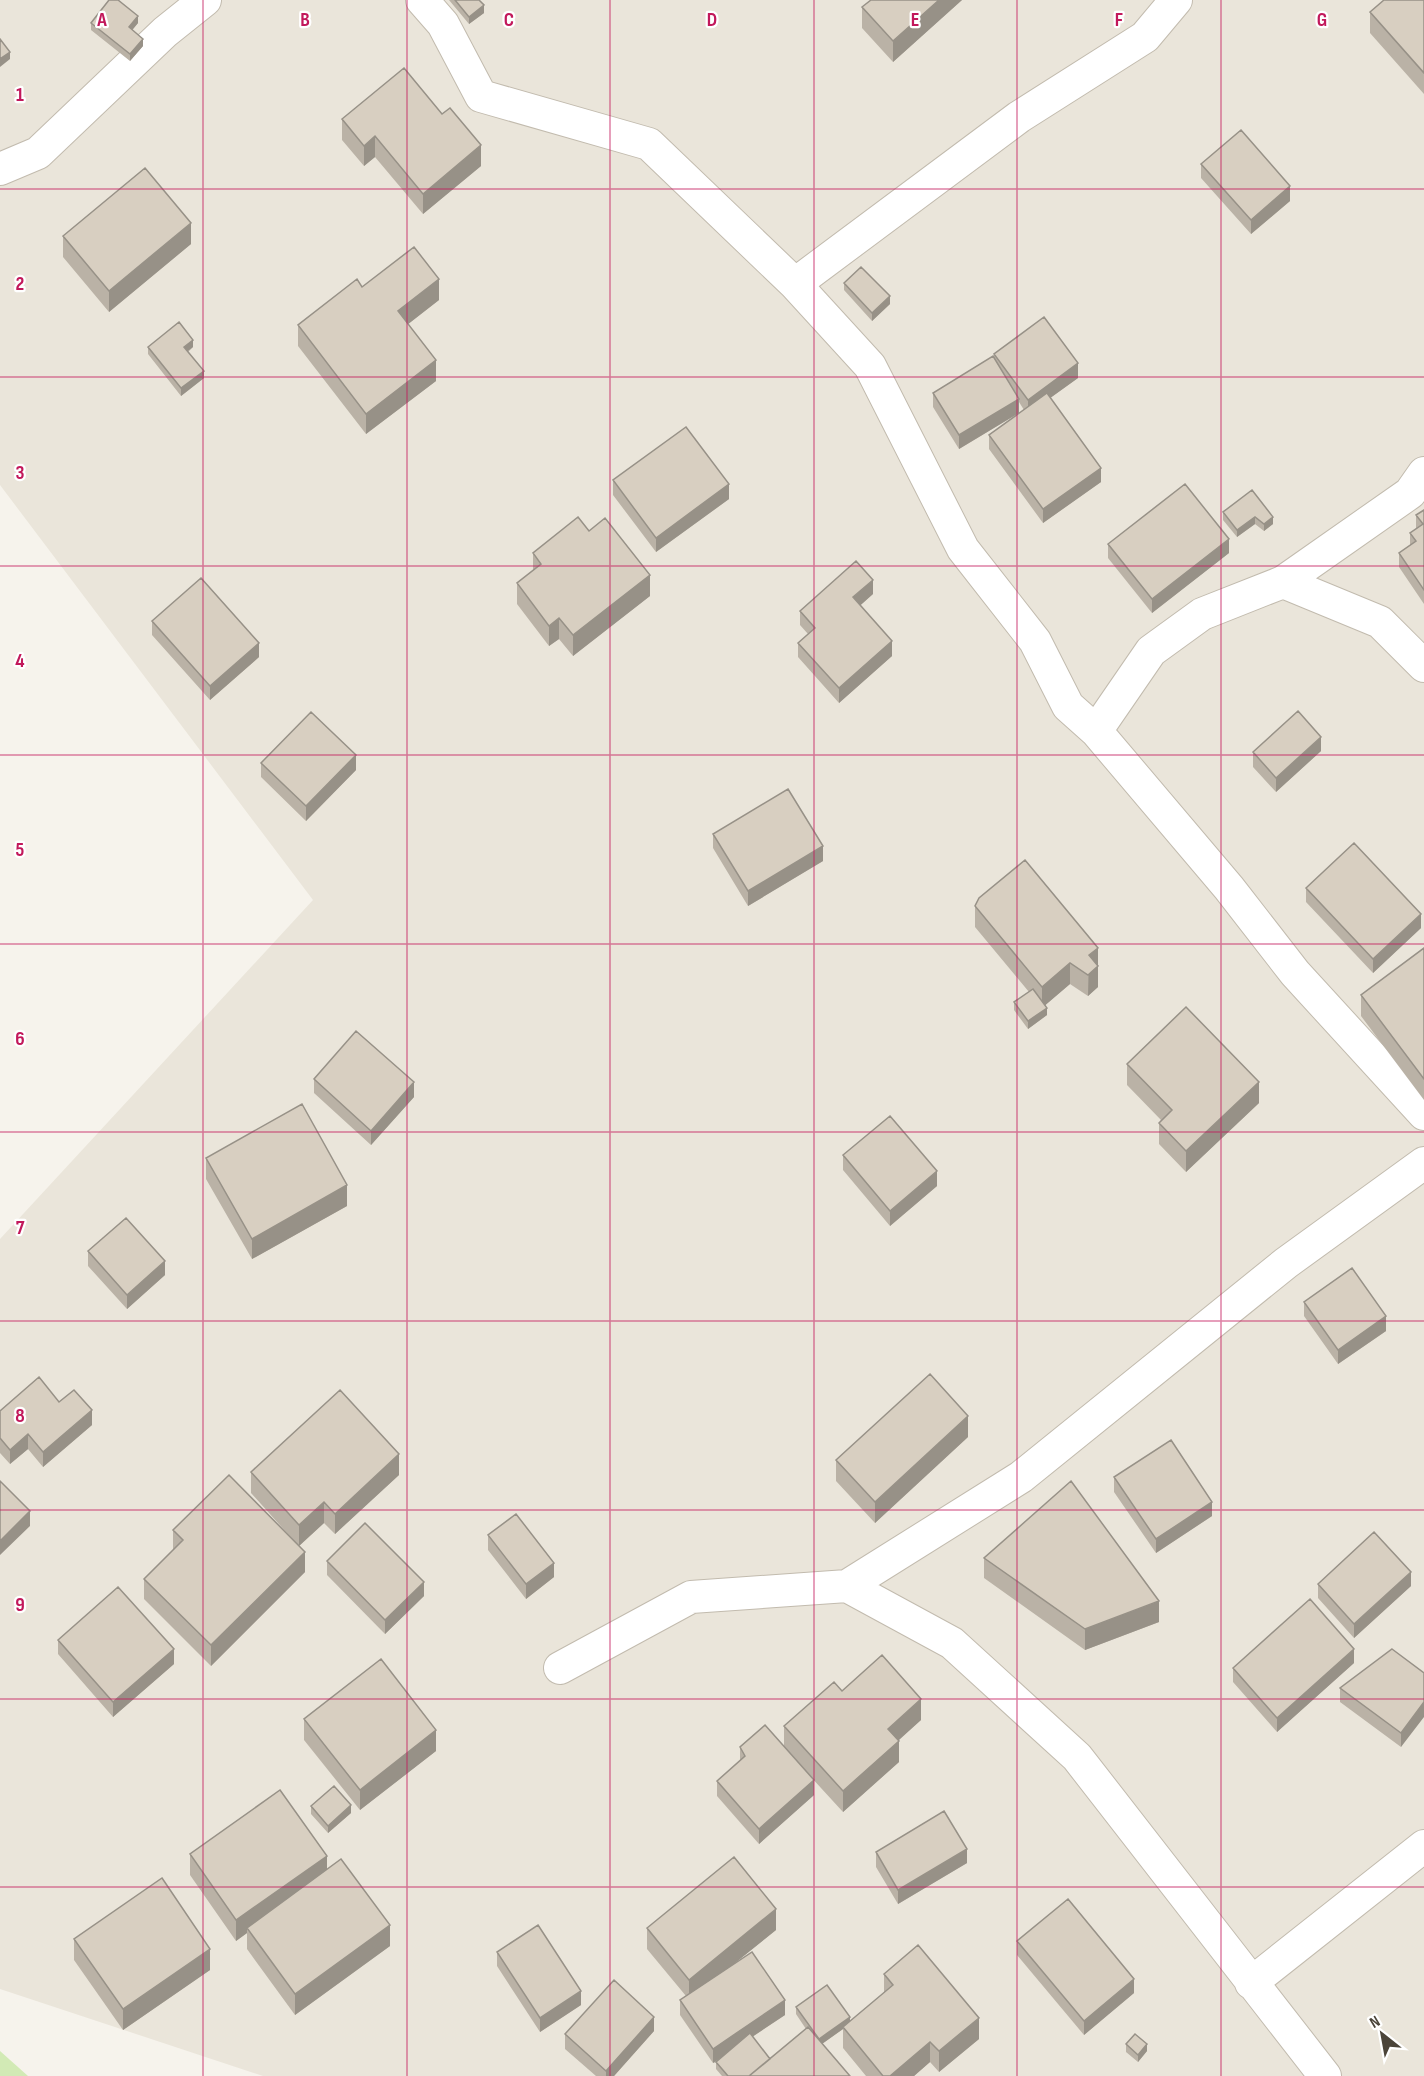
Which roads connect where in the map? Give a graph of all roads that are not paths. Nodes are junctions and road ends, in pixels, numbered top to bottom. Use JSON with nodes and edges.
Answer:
{"nodes":[{"id":1,"x":205,"y":0,"type":"edge"},
{"id":2,"x":422,"y":0,"type":"edge"},
{"id":3,"x":1176,"y":0,"type":"edge"},
{"id":4,"x":0,"y":169,"type":"edge"},
{"id":5,"x":795,"y":284,"type":"junction"},
{"id":6,"x":1424,"y":474,"type":"edge"},
{"id":7,"x":1283,"y":582,"type":"junction"},
{"id":8,"x":1424,"y":666,"type":"edge"},
{"id":9,"x":1096,"y":730,"type":"junction"},
{"id":10,"x":1424,"y":1114,"type":"edge"},
{"id":11,"x":1424,"y":1163,"type":"edge"},
{"id":12,"x":847,"y":1586,"type":"junction"},
{"id":13,"x":560,"y":1668,"type":"dead end"},
{"id":14,"x":1424,"y":1846,"type":"edge"},
{"id":15,"x":1251,"y":1983,"type":"junction"},
{"id":16,"x":1325,"y":2076,"type":"edge"}],
"edges":[{"from":1,"to":4,"type":"street"},
{"from":2,"to":5,"type":"street"},
{"from":3,"to":5,"type":"street"},
{"from":5,"to":9,"type":"street"},
{"from":6,"to":7,"type":"street"},
{"from":7,"to":8,"type":"street"},
{"from":7,"to":9,"type":"street"},
{"from":9,"to":10,"type":"street"},
{"from":11,"to":12,"type":"street"},
{"from":12,"to":13,"type":"street"},
{"from":12,"to":15,"type":"street"},
{"from":14,"to":15,"type":"street"},
{"from":15,"to":16,"type":"street"}]}
